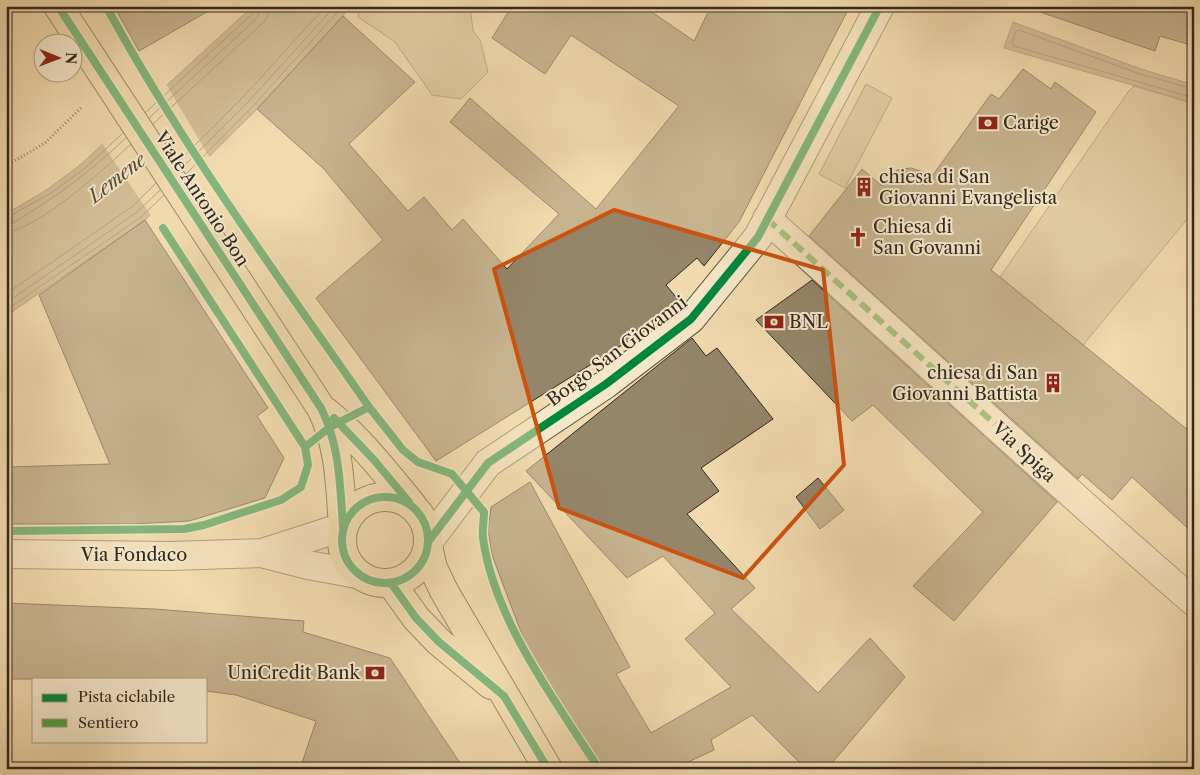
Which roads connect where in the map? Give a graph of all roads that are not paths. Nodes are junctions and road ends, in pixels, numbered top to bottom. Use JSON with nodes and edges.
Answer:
{"nodes":[{"id":1,"x":58,"y":6,"type":"edge"},
{"id":2,"x":880,"y":6,"type":"edge"},
{"id":3,"x":767,"y":220,"type":"junction"},
{"id":4,"x":321,"y":408,"type":"junction"},
{"id":5,"x":414,"y":507,"type":"junction"},
{"id":6,"x":343,"y":527,"type":"junction"},
{"id":7,"x":428,"y":544,"type":"junction"},
{"id":8,"x":261,"y":553,"type":"junction"},
{"id":9,"x":6,"y":554,"type":"edge"},
{"id":10,"x":358,"y":574,"type":"junction"},
{"id":11,"x":391,"y":583,"type":"junction"},
{"id":12,"x":1194,"y":602,"type":"edge"},
{"id":13,"x":504,"y":696,"type":"junction"},
{"id":14,"x":548,"y":769,"type":"edge"}],
"edges":[{"from":1,"to":4,"type":"main road","name":"Viale Antonio Bon"},
{"from":2,"to":3,"type":"street","name":"Borgo San Giovanni"},
{"from":3,"to":7,"type":"street","name":"Borgo San Giovanni"},
{"from":3,"to":12,"type":"street","name":"Via Spiga"},
{"from":4,"to":5,"type":"main road","name":"Viale Antonio Bon"},
{"from":4,"to":6,"type":"main road","name":"Viale Antonio Bon"},
{"from":5,"to":6,"type":"main road"},
{"from":5,"to":7,"type":"main road"},
{"from":6,"to":8,"type":"street","name":"Via Fondaco"},
{"from":6,"to":10,"type":"main road"},
{"from":7,"to":11,"type":"main road"},
{"from":7,"to":13,"type":"main road"},
{"from":8,"to":9,"type":"street","name":"Via Fondaco"},
{"from":8,"to":10,"type":"street","name":"Via Fondaco"},
{"from":10,"to":11,"type":"main road"},
{"from":11,"to":13,"type":"main road"},
{"from":13,"to":14,"type":"main road"}]}
